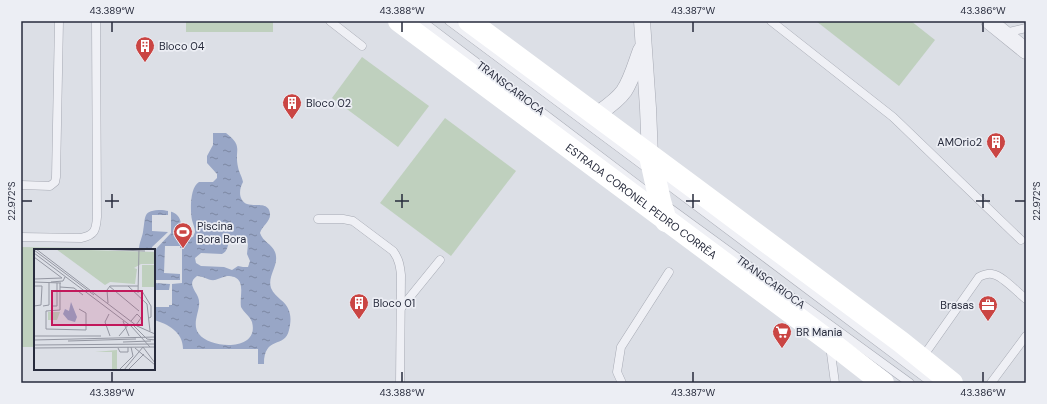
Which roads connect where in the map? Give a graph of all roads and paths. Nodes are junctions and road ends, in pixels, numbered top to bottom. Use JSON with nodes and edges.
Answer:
{"nodes":[{"id":1,"x":59,"y":21,"type":"edge"},
{"id":2,"x":96,"y":21,"type":"edge"},
{"id":3,"x":330,"y":21,"type":"edge"},
{"id":4,"x":399,"y":21,"type":"edge"},
{"id":5,"x":422,"y":21,"type":"edge"},
{"id":6,"x":449,"y":21,"type":"edge"},
{"id":7,"x":469,"y":21,"type":"edge"},
{"id":8,"x":642,"y":21,"type":"edge"},
{"id":9,"x":771,"y":21,"type":"edge"},
{"id":10,"x":989,"y":21,"type":"edge"},
{"id":11,"x":1005,"y":27,"type":"edge"},
{"id":12,"x":1026,"y":28,"type":"edge"},
{"id":13,"x":643,"y":45,"type":"junction"},
{"id":14,"x":362,"y":46,"type":"dead end"},
{"id":15,"x":1026,"y":51,"type":"edge"},
{"id":16,"x":596,"y":115,"type":"junction"},
{"id":17,"x":651,"y":164,"type":"junction"},
{"id":18,"x":21,"y":185,"type":"edge"},
{"id":19,"x":660,"y":201,"type":"junction"},
{"id":20,"x":318,"y":219,"type":"dead end"},
{"id":21,"x":666,"y":221,"type":"junction"},
{"id":22,"x":21,"y":237,"type":"edge"},
{"id":23,"x":1021,"y":240,"type":"dead end"},
{"id":24,"x":440,"y":260,"type":"dead end"},
{"id":25,"x":669,"y":272,"type":"dead end"},
{"id":26,"x":1026,"y":299,"type":"edge"},
{"id":27,"x":401,"y":308,"type":"junction"},
{"id":28,"x":1026,"y":336,"type":"edge"},
{"id":29,"x":829,"y":341,"type":"junction"},
{"id":30,"x":921,"y":358,"type":"junction"},
{"id":31,"x":400,"y":383,"type":"edge"},
{"id":32,"x":622,"y":383,"type":"edge"},
{"id":33,"x":835,"y":383,"type":"edge"},
{"id":34,"x":883,"y":383,"type":"edge"},
{"id":35,"x":910,"y":383,"type":"edge"},
{"id":36,"x":932,"y":383,"type":"edge"},
{"id":37,"x":952,"y":383,"type":"edge"},
{"id":38,"x":991,"y":383,"type":"edge"}],
"edges":[{"from":1,"to":18,"type":"lane"},
{"from":2,"to":22,"type":"lane"},
{"from":3,"to":14,"type":"lane"},
{"from":4,"to":21,"type":"main road","name":"ESTRADA CORONEL PEDRO CORRÊA"},
{"from":5,"to":19,"type":"lane","name":"TRANSCARIOCA"},
{"from":6,"to":17,"type":"lane","name":"TRANSCARIOCA"},
{"from":7,"to":16,"type":"main road"},
{"from":8,"to":13,"type":"street"},
{"from":9,"to":23,"type":"lane"},
{"from":10,"to":11,"type":"street"},
{"from":11,"to":12,"type":"lane"},
{"from":11,"to":15,"type":"street"},
{"from":13,"to":16,"type":"street"},
{"from":13,"to":17,"type":"street"},
{"from":16,"to":17,"type":"main road"},
{"from":17,"to":19,"type":"main road"},
{"from":17,"to":30,"type":"main road"},
{"from":17,"to":36,"type":"lane","name":"TRANSCARIOCA"},
{"from":19,"to":21,"type":"main road"},
{"from":19,"to":35,"type":"lane","name":"TRANSCARIOCA"},
{"from":20,"to":27,"type":"lane"},
{"from":21,"to":29,"type":"main road","name":"ESTRADA CORONEL PEDRO CORRÊA"},
{"from":24,"to":27,"type":"lane"},
{"from":25,"to":32,"type":"lane"},
{"from":26,"to":30,"type":"lane"},
{"from":27,"to":31,"type":"lane"},
{"from":28,"to":38,"type":"lane"},
{"from":29,"to":33,"type":"lane"},
{"from":29,"to":34,"type":"main road","name":"ESTRADA CORONEL PEDRO CORRÊA"},
{"from":30,"to":37,"type":"main road"}]}
